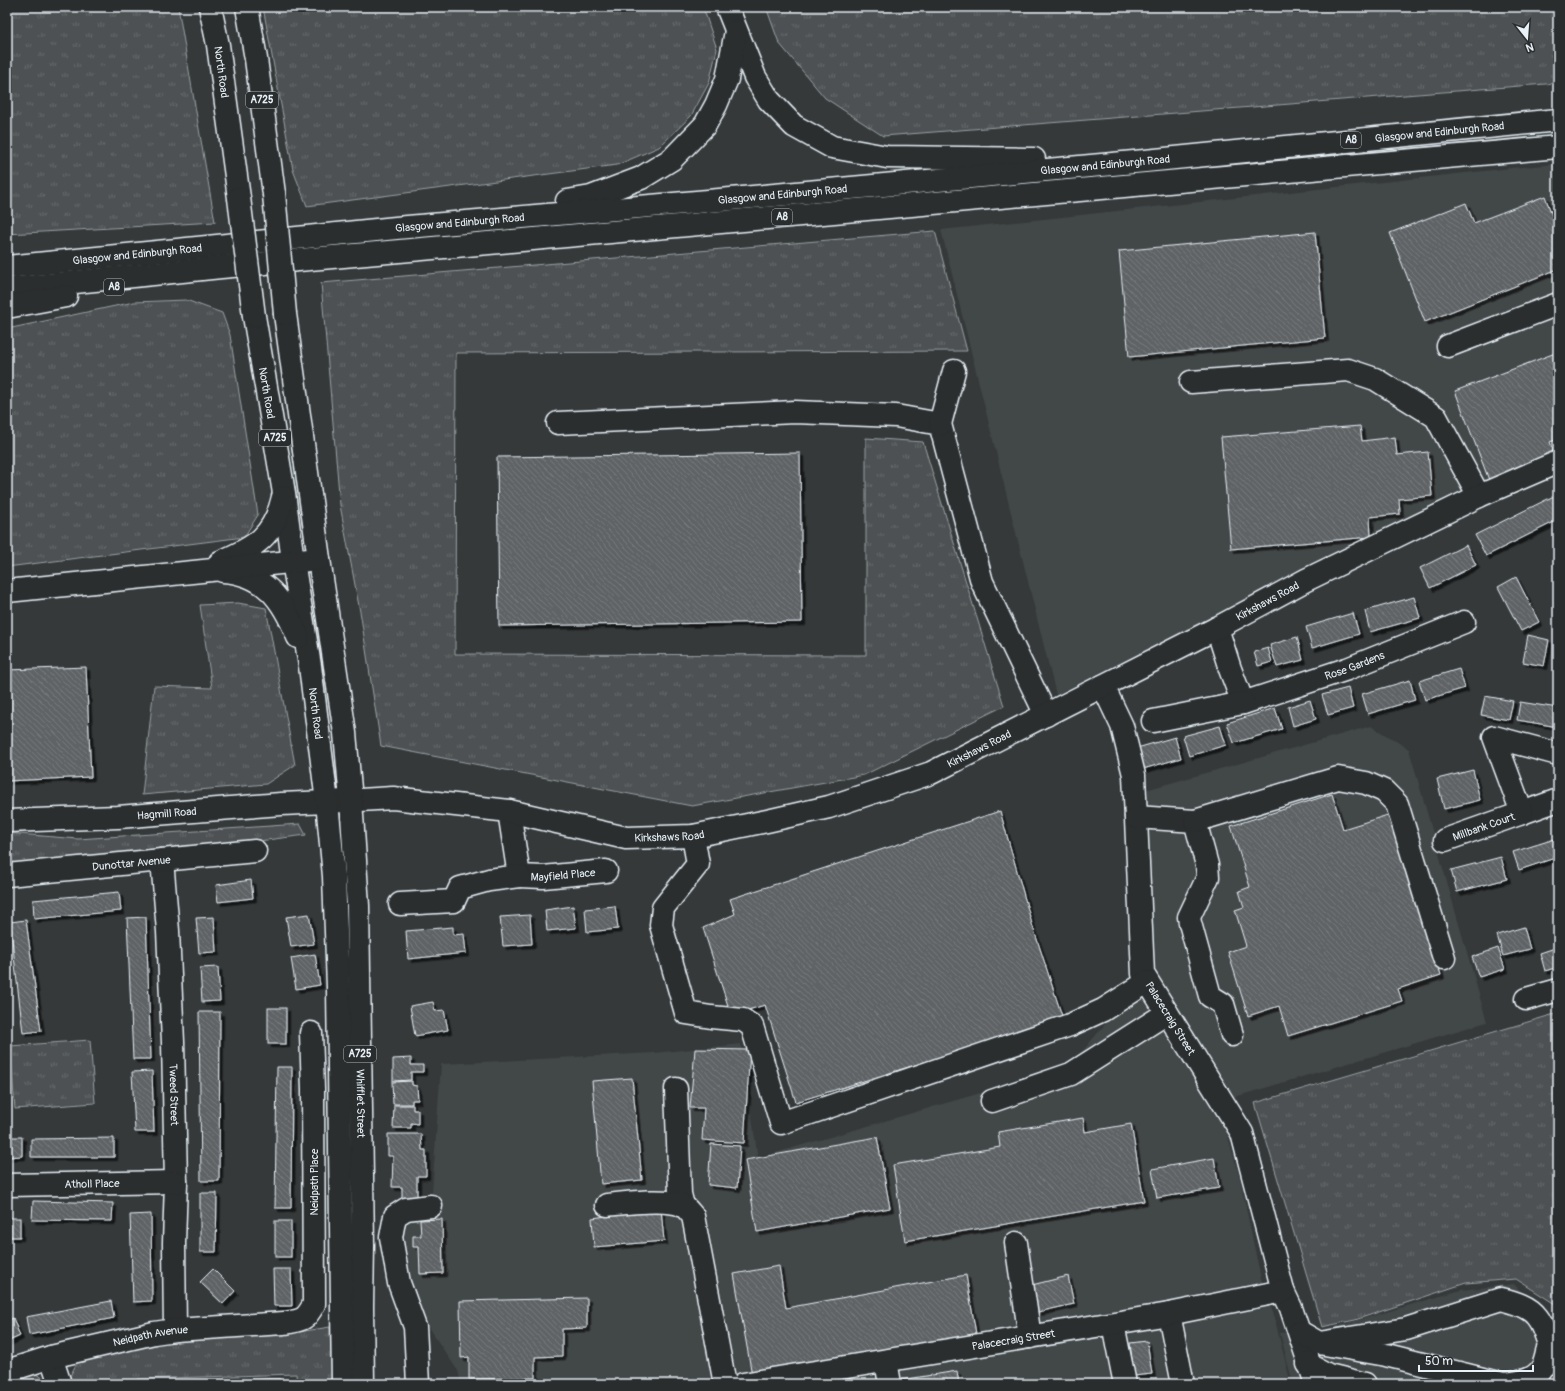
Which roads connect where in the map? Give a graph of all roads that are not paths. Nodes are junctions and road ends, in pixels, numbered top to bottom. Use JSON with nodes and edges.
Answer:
{"nodes":[{"id":1,"x":198,"y":7,"type":"edge"},
{"id":2,"x":210,"y":7,"type":"edge"},
{"id":3,"x":247,"y":7,"type":"edge"},
{"id":4,"x":727,"y":7,"type":"edge"},
{"id":5,"x":736,"y":31,"type":"junction"},
{"id":6,"x":218,"y":45,"type":"junction"},
{"id":7,"x":1558,"y":120,"type":"edge"},
{"id":8,"x":1558,"y":148,"type":"edge"},
{"id":9,"x":1145,"y":161,"type":"junction"},
{"id":10,"x":396,"y":228,"type":"junction"},
{"id":11,"x":7,"y":267,"type":"edge"},
{"id":12,"x":221,"y":267,"type":"junction"},
{"id":13,"x":7,"y":288,"type":"edge"},
{"id":14,"x":1558,"y":304,"type":"edge"},
{"id":15,"x":7,"y":307,"type":"edge"},
{"id":16,"x":1448,"y":346,"type":"dead end"},
{"id":17,"x":954,"y":371,"type":"dead end"},
{"id":18,"x":1191,"y":382,"type":"dead end"},
{"id":19,"x":558,"y":423,"type":"dead end"},
{"id":20,"x":940,"y":424,"type":"junction"},
{"id":21,"x":1558,"y":462,"type":"edge"},
{"id":22,"x":284,"y":493,"type":"junction"},
{"id":23,"x":1479,"y":496,"type":"junction"},
{"id":24,"x":319,"y":558,"type":"junction"},
{"id":25,"x":293,"y":561,"type":"junction"},
{"id":26,"x":205,"y":569,"type":"junction"},
{"id":27,"x":7,"y":591,"type":"edge"},
{"id":28,"x":1464,"y":622,"type":"dead end"},
{"id":29,"x":1217,"y":628,"type":"junction"},
{"id":30,"x":310,"y":666,"type":"junction"},
{"id":31,"x":1103,"y":686,"type":"junction"},
{"id":32,"x":1243,"y":703,"type":"junction"},
{"id":33,"x":1046,"y":715,"type":"junction"},
{"id":34,"x":1153,"y":721,"type":"dead end"},
{"id":35,"x":1558,"y":754,"type":"edge"},
{"id":36,"x":351,"y":800,"type":"junction"},
{"id":37,"x":1558,"y":800,"type":"edge"},
{"id":38,"x":327,"y":802,"type":"junction"},
{"id":39,"x":509,"y":811,"type":"junction"},
{"id":40,"x":1522,"y":813,"type":"junction"},
{"id":41,"x":1136,"y":817,"type":"junction"},
{"id":42,"x":7,"y":821,"type":"edge"},
{"id":43,"x":1194,"y":821,"type":"junction"},
{"id":44,"x":693,"y":836,"type":"junction"},
{"id":45,"x":1445,"y":840,"type":"dead end"},
{"id":46,"x":255,"y":851,"type":"dead end"},
{"id":47,"x":162,"y":860,"type":"junction"},
{"id":48,"x":606,"y":871,"type":"dead end"},
{"id":49,"x":7,"y":875,"type":"edge"},
{"id":50,"x":519,"y":876,"type":"junction"},
{"id":51,"x":400,"y":904,"type":"dead end"},
{"id":52,"x":1444,"y":958,"type":"dead end"},
{"id":53,"x":1147,"y":982,"type":"junction"},
{"id":54,"x":1558,"y":990,"type":"edge"},
{"id":55,"x":1526,"y":999,"type":"dead end"},
{"id":56,"x":1167,"y":1013,"type":"junction"},
{"id":57,"x":311,"y":1033,"type":"dead end"},
{"id":58,"x":1232,"y":1035,"type":"dead end"},
{"id":59,"x":676,"y":1089,"type":"dead end"},
{"id":60,"x":992,"y":1101,"type":"dead end"},
{"id":61,"x":176,"y":1182,"type":"junction"},
{"id":62,"x":7,"y":1185,"type":"edge"},
{"id":63,"x":607,"y":1205,"type":"dead end"},
{"id":64,"x":431,"y":1206,"type":"dead end"},
{"id":65,"x":683,"y":1206,"type":"junction"},
{"id":66,"x":1016,"y":1243,"type":"dead end"},
{"id":67,"x":1287,"y":1300,"type":"junction"},
{"id":68,"x":352,"y":1309,"type":"junction"},
{"id":69,"x":1169,"y":1314,"type":"junction"},
{"id":70,"x":297,"y":1321,"type":"joint"},
{"id":71,"x":1113,"y":1324,"type":"junction"},
{"id":72,"x":175,"y":1330,"type":"junction"},
{"id":73,"x":1300,"y":1332,"type":"junction"},
{"id":74,"x":1030,"y":1337,"type":"junction"},
{"id":75,"x":1318,"y":1343,"type":"junction"},
{"id":76,"x":352,"y":1349,"type":"junction"},
{"id":77,"x":51,"y":1357,"type":"junction"},
{"id":78,"x":886,"y":1360,"type":"junction"},
{"id":79,"x":1551,"y":1363,"type":"edge"},
{"id":80,"x":7,"y":1370,"type":"edge"},
{"id":81,"x":1312,"y":1374,"type":"edge"},
{"id":82,"x":60,"y":1384,"type":"edge"},
{"id":83,"x":343,"y":1384,"type":"edge"},
{"id":84,"x":363,"y":1384,"type":"edge"},
{"id":85,"x":418,"y":1384,"type":"edge"},
{"id":86,"x":725,"y":1384,"type":"edge"},
{"id":87,"x":743,"y":1384,"type":"edge"},
{"id":88,"x":890,"y":1384,"type":"edge"},
{"id":89,"x":1125,"y":1384,"type":"edge"},
{"id":90,"x":1183,"y":1384,"type":"edge"},
{"id":91,"x":1365,"y":1384,"type":"edge"}],
"edges":[{"from":1,"to":6,"type":"main road"},
{"from":2,"to":6,"type":"main road","name":"North Road","number":"A725"},
{"from":3,"to":24,"type":"main road","number":"A725","bridge":true},
{"from":4,"to":5,"type":"main road","number":"A8"},
{"from":5,"to":9,"type":"main road","number":"A8"},
{"from":5,"to":10,"type":"main road","number":"A8"},
{"from":6,"to":22,"type":"main road","name":"North Road","number":"A725","bridge":true},
{"from":7,"to":9,"type":"main road","name":"Glasgow and Edinburgh Road","number":"A8"},
{"from":8,"to":12,"type":"main road","name":"Glasgow and Edinburgh Road","number":"A8"},
{"from":9,"to":10,"type":"main road","name":"Glasgow and Edinburgh Road","number":"A8"},
{"from":10,"to":11,"type":"main road","name":"Glasgow and Edinburgh Road","number":"A8"},
{"from":12,"to":13,"type":"main road","name":"Glasgow and Edinburgh Road","number":"A8"},
{"from":12,"to":15,"type":"main road","number":"A8"},
{"from":14,"to":16,"type":"main road"},
{"from":17,"to":20,"type":"main road"},
{"from":18,"to":23,"type":"main road"},
{"from":19,"to":20,"type":"main road"},
{"from":20,"to":33,"type":"main road"},
{"from":21,"to":23,"type":"main road","name":"Kirkshaws Road"},
{"from":22,"to":25,"type":"main road","name":"North Road","number":"A725"},
{"from":22,"to":26,"type":"main road"},
{"from":23,"to":29,"type":"main road","name":"Kirkshaws Road"},
{"from":24,"to":25,"type":"main road"},
{"from":24,"to":36,"type":"main road","number":"A725"},
{"from":25,"to":26,"type":"main road"},
{"from":25,"to":30,"type":"main road","name":"North Road","number":"A725"},
{"from":26,"to":27,"type":"main road"},
{"from":26,"to":30,"type":"main road","number":"A725"},
{"from":28,"to":32,"type":"main road","name":"Rose Gardens"},
{"from":29,"to":31,"type":"main road","name":"Kirkshaws Road"},
{"from":29,"to":32,"type":"main road"},
{"from":30,"to":38,"type":"main road","name":"North Road","number":"A725"},
{"from":31,"to":33,"type":"main road","name":"Kirkshaws Road"},
{"from":31,"to":41,"type":"main road","name":"Palacecraig Street"},
{"from":32,"to":34,"type":"main road","name":"Rose Gardens"},
{"from":33,"to":44,"type":"main road","name":"Kirkshaws Road"},
{"from":35,"to":40,"type":"main road","name":"Millbank Court"},
{"from":36,"to":38,"type":"main road","name":"Hagmill Road"},
{"from":36,"to":39,"type":"main road","name":"Kirkshaws Road"},
{"from":36,"to":68,"type":"main road","name":"Whifflet Street","number":"A725"},
{"from":37,"to":40,"type":"main road","name":"Millbank Court"},
{"from":38,"to":42,"type":"main road","name":"Hagmill Road"},
{"from":38,"to":68,"type":"main road","name":"Whifflet Street","number":"A725"},
{"from":39,"to":44,"type":"main road","name":"Kirkshaws Road"},
{"from":39,"to":50,"type":"main road","name":"Mayfield Place"},
{"from":40,"to":45,"type":"main road","name":"Millbank Court"},
{"from":41,"to":43,"type":"main road"},
{"from":41,"to":53,"type":"main road","name":"Palacecraig Street"},
{"from":43,"to":52,"type":"main road"},
{"from":43,"to":58,"type":"main road"},
{"from":44,"to":53,"type":"main road"},
{"from":46,"to":47,"type":"main road","name":"Dunottar Avenue"},
{"from":47,"to":49,"type":"main road","name":"Dunottar Avenue"},
{"from":47,"to":61,"type":"main road","name":"Tweed Street"},
{"from":48,"to":50,"type":"main road","name":"Mayfield Place"},
{"from":50,"to":51,"type":"main road","name":"Mayfield Place"},
{"from":53,"to":56,"type":"main road","name":"Palacecraig Street"},
{"from":54,"to":55,"type":"main road"},
{"from":56,"to":60,"type":"main road"},
{"from":56,"to":67,"type":"main road","name":"Palacecraig Street"},
{"from":57,"to":70,"type":"main road","name":"Neidpath Place"},
{"from":59,"to":65,"type":"main road"},
{"from":61,"to":62,"type":"main road","name":"Atholl Place"},
{"from":61,"to":72,"type":"main road","name":"Tweed Street"},
{"from":63,"to":65,"type":"main road"},
{"from":64,"to":85,"type":"main road"},
{"from":65,"to":86,"type":"main road"},
{"from":66,"to":74,"type":"main road"},
{"from":67,"to":69,"type":"main road","name":"Palacecraig Street"},
{"from":67,"to":73,"type":"main road"},
{"from":68,"to":76,"type":"main road","name":"Whifflet Street","number":"A725"},
{"from":69,"to":71,"type":"main road","name":"Palacecraig Street"},
{"from":69,"to":90,"type":"main road"},
{"from":70,"to":72,"type":"main road","name":"Neidpath Avenue"},
{"from":71,"to":74,"type":"main road","name":"Palacecraig Street"},
{"from":71,"to":89,"type":"main road"},
{"from":72,"to":77,"type":"main road","name":"Neidpath Avenue"},
{"from":73,"to":75,"type":"main road"},
{"from":73,"to":81,"type":"main road"},
{"from":74,"to":78,"type":"main road","name":"Palacecraig Street"},
{"from":75,"to":79,"type":"main road"},
{"from":75,"to":79,"type":"main road"},
{"from":76,"to":83,"type":"main road","name":"Whifflet Street","number":"A725"},
{"from":76,"to":84,"type":"main road","name":"Whifflet Street","number":"A725"},
{"from":77,"to":80,"type":"main road","name":"Neidpath Avenue"},
{"from":77,"to":82,"type":"main road"},
{"from":78,"to":87,"type":"main road","name":"Palacecraig Street"},
{"from":78,"to":88,"type":"main road"},
{"from":81,"to":91,"type":"main road"}]}
